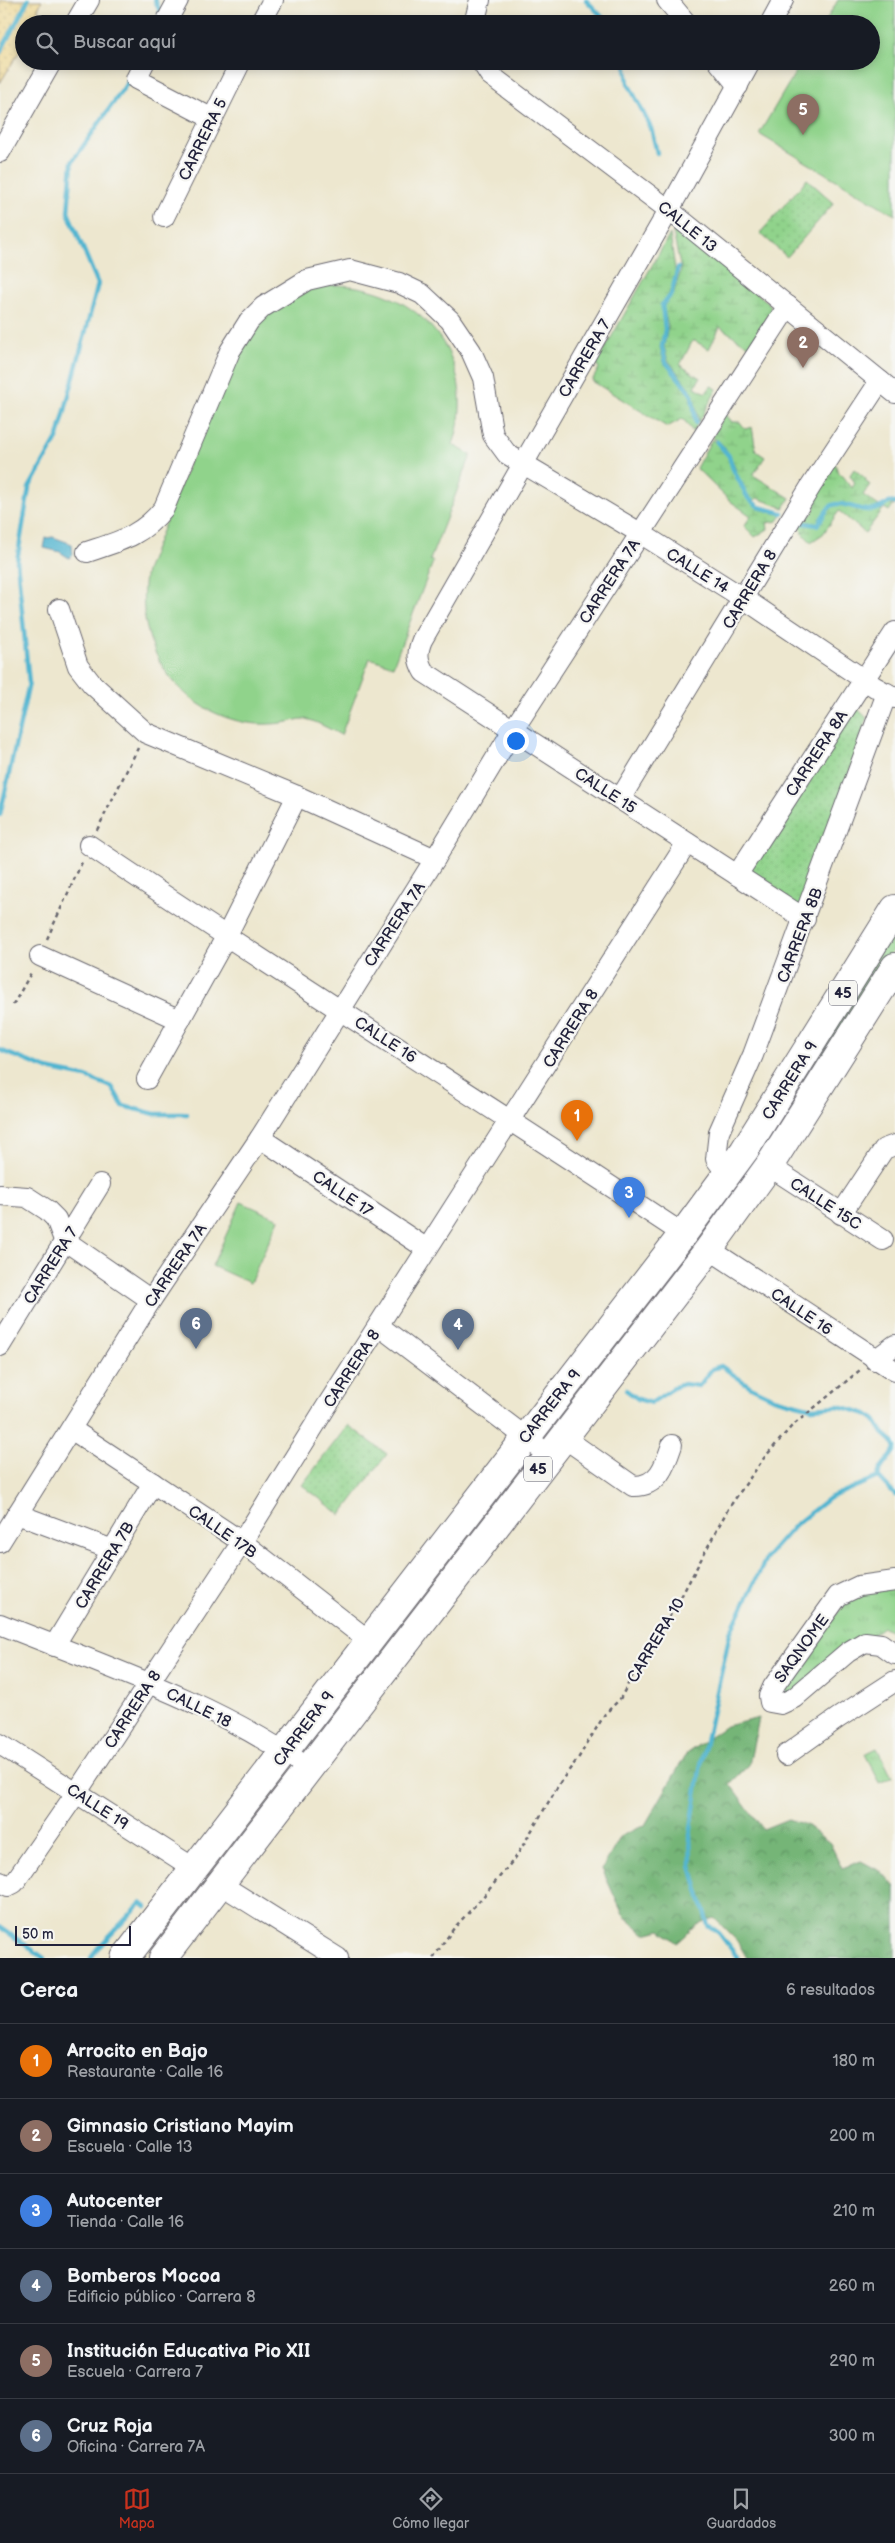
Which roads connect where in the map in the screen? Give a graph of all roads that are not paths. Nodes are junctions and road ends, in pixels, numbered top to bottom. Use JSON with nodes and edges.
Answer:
{"nodes":[{"id":1,"x":90,"y":0,"type":"edge"},
{"id":2,"x":178,"y":0,"type":"edge"},
{"id":3,"x":273,"y":0,"type":"edge"},
{"id":4,"x":480,"y":0,"type":"edge"},
{"id":5,"x":668,"y":0,"type":"edge"},
{"id":6,"x":783,"y":0,"type":"edge"},
{"id":7,"x":81,"y":15,"type":"edge"},
{"id":8,"x":170,"y":15,"type":"edge"},
{"id":9,"x":265,"y":15,"type":"edge"},
{"id":10,"x":476,"y":15,"type":"edge"},
{"id":11,"x":680,"y":15,"type":"edge"},
{"id":12,"x":775,"y":15,"type":"edge"},
{"id":13,"x":47,"y":70,"type":"edge"},
{"id":14,"x":140,"y":70,"type":"edge"},
{"id":15,"x":236,"y":70,"type":"edge"},
{"id":16,"x":487,"y":70,"type":"edge"},
{"id":17,"x":725,"y":70,"type":"edge"},
{"id":18,"x":746,"y":70,"type":"edge"},
{"id":19,"x":738,"y":86,"type":"junction"},
{"id":20,"x":211,"y":118,"type":"junction"},
{"id":21,"x":1,"y":151,"type":"edge"},
{"id":22,"x":669,"y":210,"type":"junction"},
{"id":23,"x":164,"y":218,"type":"dead end"},
{"id":24,"x":788,"y":306,"type":"junction"},
{"id":25,"x":888,"y":387,"type":"edge"},
{"id":26,"x":522,"y":464,"type":"junction"},
{"id":27,"x":640,"y":533,"type":"junction"},
{"id":28,"x":87,"y":552,"type":"dead end"},
{"id":29,"x":743,"y":598,"type":"junction"},
{"id":30,"x":59,"y":609,"type":"dead end"},
{"id":31,"x":895,"y":632,"type":"edge"},
{"id":32,"x":418,"y":654,"type":"joint"},
{"id":33,"x":865,"y":679,"type":"junction"},
{"id":34,"x":891,"y":695,"type":"edge"},
{"id":35,"x":513,"y":730,"type":"junction"},
{"id":36,"x":296,"y":796,"type":"junction"},
{"id":37,"x":620,"y":799,"type":"junction"},
{"id":38,"x":687,"y":843,"type":"junction"},
{"id":39,"x":89,"y":845,"type":"road end"},
{"id":40,"x":435,"y":859,"type":"junction"},
{"id":41,"x":737,"y":875,"type":"junction"},
{"id":42,"x":895,"y":909,"type":"edge"},
{"id":43,"x":805,"y":919,"type":"junction"},
{"id":44,"x":226,"y":937,"type":"junction"},
{"id":45,"x":40,"y":956,"type":"road end"},
{"id":46,"x":894,"y":972,"type":"edge"},
{"id":47,"x":339,"y":1009,"type":"junction"},
{"id":48,"x":180,"y":1020,"type":"junction"},
{"id":49,"x":147,"y":1079,"type":"dead end"},
{"id":50,"x":511,"y":1120,"type":"junction"},
{"id":51,"x":260,"y":1138,"type":"junction"},
{"id":52,"x":895,"y":1145,"type":"edge"},
{"id":53,"x":769,"y":1166,"type":"junction"},
{"id":54,"x":727,"y":1174,"type":"junction"},
{"id":55,"x":100,"y":1184,"type":"dead end"},
{"id":56,"x":2,"y":1195,"type":"edge"},
{"id":57,"x":841,"y":1214,"type":"junction"},
{"id":58,"x":683,"y":1234,"type":"junction"},
{"id":59,"x":64,"y":1240,"type":"junction"},
{"id":60,"x":883,"y":1240,"type":"dead end"},
{"id":61,"x":427,"y":1249,"type":"junction"},
{"id":62,"x":709,"y":1249,"type":"junction"},
{"id":63,"x":151,"y":1300,"type":"junction"},
{"id":64,"x":379,"y":1326,"type":"junction"},
{"id":65,"x":2,"y":1339,"type":"edge"},
{"id":66,"x":895,"y":1345,"type":"edge"},
{"id":67,"x":872,"y":1358,"type":"junction"},
{"id":68,"x":895,"y":1371,"type":"edge"},
{"id":69,"x":71,"y":1429,"type":"junction"},
{"id":70,"x":525,"y":1437,"type":"junction"},
{"id":71,"x":672,"y":1445,"type":"dead end"},
{"id":72,"x":556,"y":1446,"type":"junction"},
{"id":73,"x":153,"y":1484,"type":"junction"},
{"id":74,"x":17,"y":1514,"type":"junction"},
{"id":75,"x":0,"y":1542,"type":"edge"},
{"id":76,"x":242,"y":1542,"type":"junction"},
{"id":77,"x":113,"y":1550,"type":"junction"},
{"id":78,"x":895,"y":1581,"type":"edge"},
{"id":79,"x":0,"y":1624,"type":"edge"},
{"id":80,"x":369,"y":1641,"type":"junction"},
{"id":81,"x":54,"y":1646,"type":"junction"},
{"id":82,"x":895,"y":1654,"type":"edge"},
{"id":83,"x":895,"y":1681,"type":"edge"},
{"id":84,"x":149,"y":1683,"type":"junction"},
{"id":85,"x":0,"y":1744,"type":"edge"},
{"id":86,"x":284,"y":1752,"type":"junction"},
{"id":87,"x":786,"y":1755,"type":"dead end"},
{"id":88,"x":308,"y":1768,"type":"junction"},
{"id":89,"x":77,"y":1792,"type":"junction"},
{"id":90,"x":195,"y":1869,"type":"junction"},
{"id":91,"x":3,"y":1884,"type":"edge"},
{"id":92,"x":220,"y":1884,"type":"junction"},
{"id":93,"x":125,"y":1958,"type":"edge"},
{"id":94,"x":163,"y":1958,"type":"edge"},
{"id":95,"x":338,"y":1958,"type":"edge"}],
"edges":[{"from":1,"to":7,"type":"street"},
{"from":2,"to":8,"type":"street"},
{"from":3,"to":9,"type":"street"},
{"from":4,"to":10,"type":"street"},
{"from":5,"to":11,"type":"street"},
{"from":6,"to":12,"type":"street"},
{"from":13,"to":21,"type":"street"},
{"from":14,"to":20,"type":"street"},
{"from":15,"to":20,"type":"street","name":"CARRERA 5"},
{"from":16,"to":22,"type":"street","name":"CALLE 13"},
{"from":17,"to":19,"type":"street"},
{"from":18,"to":19,"type":"street","name":"CARRERA 7"},
{"from":19,"to":22,"type":"street","name":"CARRERA 7"},
{"from":20,"to":23,"type":"street","name":"CARRERA 5"},
{"from":22,"to":24,"type":"street","name":"CALLE 13"},
{"from":22,"to":26,"type":"street","name":"CARRERA 7"},
{"from":24,"to":25,"type":"street","name":"CALLE 13"},
{"from":24,"to":27,"type":"street","name":"CARRERA 7A"},
{"from":25,"to":29,"type":"street","name":"CARRERA 8"},
{"from":26,"to":27,"type":"street","name":"CALLE 14"},
{"from":26,"to":28,"type":"street","name":"CALLE 14"},
{"from":26,"to":32,"type":"street","name":"CARRERA 7"},
{"from":27,"to":29,"type":"street","name":"CALLE 14"},
{"from":27,"to":35,"type":"street","name":"CARRERA 7A"},
{"from":29,"to":33,"type":"street","name":"CALLE 14"},
{"from":29,"to":37,"type":"street","name":"CARRERA 8"},
{"from":30,"to":36,"type":"street"},
{"from":31,"to":33,"type":"street","name":"CARRERA 8A"},
{"from":32,"to":35,"type":"street","name":"CALLE 15"},
{"from":33,"to":34,"type":"street","name":"CALLE 14"},
{"from":33,"to":41,"type":"street","name":"CARRERA 8A"},
{"from":34,"to":43,"type":"street","name":"CARRERA 8B"},
{"from":35,"to":37,"type":"street","name":"CALLE 15"},
{"from":35,"to":40,"type":"street","name":"CARRERA 7A"},
{"from":36,"to":40,"type":"street"},
{"from":36,"to":44,"type":"street"},
{"from":37,"to":38,"type":"street","name":"CALLE 15"},
{"from":38,"to":41,"type":"street","name":"CALLE 15"},
{"from":38,"to":50,"type":"street","name":"CARRERA 8"},
{"from":39,"to":44,"type":"street","name":"CALLE 16"},
{"from":40,"to":47,"type":"street","name":"CARRERA 7A"},
{"from":41,"to":43,"type":"street","name":"CALLE 15"},
{"from":42,"to":54,"type":"highway","name":"CARRERA 9","number":"45"},
{"from":43,"to":54,"type":"street","name":"CARRERA 8B"},
{"from":44,"to":47,"type":"street","name":"CALLE 16"},
{"from":44,"to":48,"type":"street"},
{"from":45,"to":48,"type":"street"},
{"from":46,"to":53,"type":"highway","name":"CARRERA 9","number":"45"},
{"from":47,"to":50,"type":"street","name":"CALLE 16"},
{"from":47,"to":51,"type":"street","name":"CARRERA 7A"},
{"from":48,"to":49,"type":"street"},
{"from":50,"to":58,"type":"street","name":"CALLE 16"},
{"from":50,"to":61,"type":"street","name":"CARRERA 8"},
{"from":51,"to":61,"type":"street","name":"CALLE 17"},
{"from":51,"to":63,"type":"street","name":"CARRERA 7A"},
{"from":52,"to":57,"type":"street"},
{"from":53,"to":57,"type":"street","name":"CALLE 15C"},
{"from":53,"to":62,"type":"highway","name":"CARRERA 9","number":"45"},
{"from":54,"to":58,"type":"highway","name":"CARRERA 9","number":"45"},
{"from":55,"to":59,"type":"street","name":"CARRERA 7"},
{"from":56,"to":59,"type":"street"},
{"from":57,"to":60,"type":"street","name":"CALLE 15C"},
{"from":58,"to":70,"type":"highway","name":"CARRERA 9","number":"45"},
{"from":59,"to":63,"type":"street"},
{"from":59,"to":65,"type":"street","name":"CARRERA 7"},
{"from":61,"to":64,"type":"street","name":"CARRERA 8"},
{"from":62,"to":67,"type":"street","name":"CALLE 16"},
{"from":62,"to":72,"type":"highway","name":"CARRERA 9","number":"45"},
{"from":63,"to":69,"type":"street","name":"CARRERA 7A"},
{"from":64,"to":70,"type":"street"},
{"from":64,"to":76,"type":"street","name":"CARRERA 8"},
{"from":66,"to":67,"type":"street"},
{"from":67,"to":68,"type":"street","name":"CALLE 16"},
{"from":69,"to":73,"type":"street","name":"CALLE 17B"},
{"from":69,"to":74,"type":"street","name":"CARRERA 7A"},
{"from":70,"to":72,"type":"street"},
{"from":70,"to":80,"type":"highway","name":"CARRERA 9","number":"45"},
{"from":71,"to":72,"type":"street"},
{"from":72,"to":88,"type":"highway","name":"CARRERA 9","number":"45"},
{"from":73,"to":76,"type":"street","name":"CALLE 17B"},
{"from":73,"to":77,"type":"street","name":"CARRERA 7B"},
{"from":74,"to":75,"type":"street","name":"CARRERA 7A"},
{"from":74,"to":77,"type":"street"},
{"from":76,"to":80,"type":"street","name":"CALLE 17B"},
{"from":76,"to":84,"type":"street","name":"CARRERA 8"},
{"from":77,"to":81,"type":"street","name":"CARRERA 7B"},
{"from":78,"to":82,"type":"street","name":"SAQNOME"},
{"from":79,"to":81,"type":"street","name":"CALLE 18"},
{"from":80,"to":86,"type":"highway","name":"CARRERA 9","number":"45"},
{"from":81,"to":84,"type":"street","name":"CALLE 18"},
{"from":83,"to":87,"type":"street"},
{"from":84,"to":86,"type":"street","name":"CALLE 18"},
{"from":84,"to":89,"type":"street","name":"CARRERA 8"},
{"from":85,"to":89,"type":"street","name":"CALLE 19"},
{"from":86,"to":88,"type":"street","name":"CALLE 18"},
{"from":86,"to":90,"type":"highway","name":"CARRERA 9","number":"45"},
{"from":88,"to":92,"type":"highway","name":"CARRERA 9","number":"45"},
{"from":89,"to":90,"type":"street","name":"CALLE 19"},
{"from":89,"to":91,"type":"street","name":"CARRERA 8"},
{"from":90,"to":93,"type":"highway","name":"CARRERA 9","number":"45"},
{"from":92,"to":94,"type":"highway","name":"CARRERA 9","number":"45"},
{"from":92,"to":95,"type":"street"}]}
